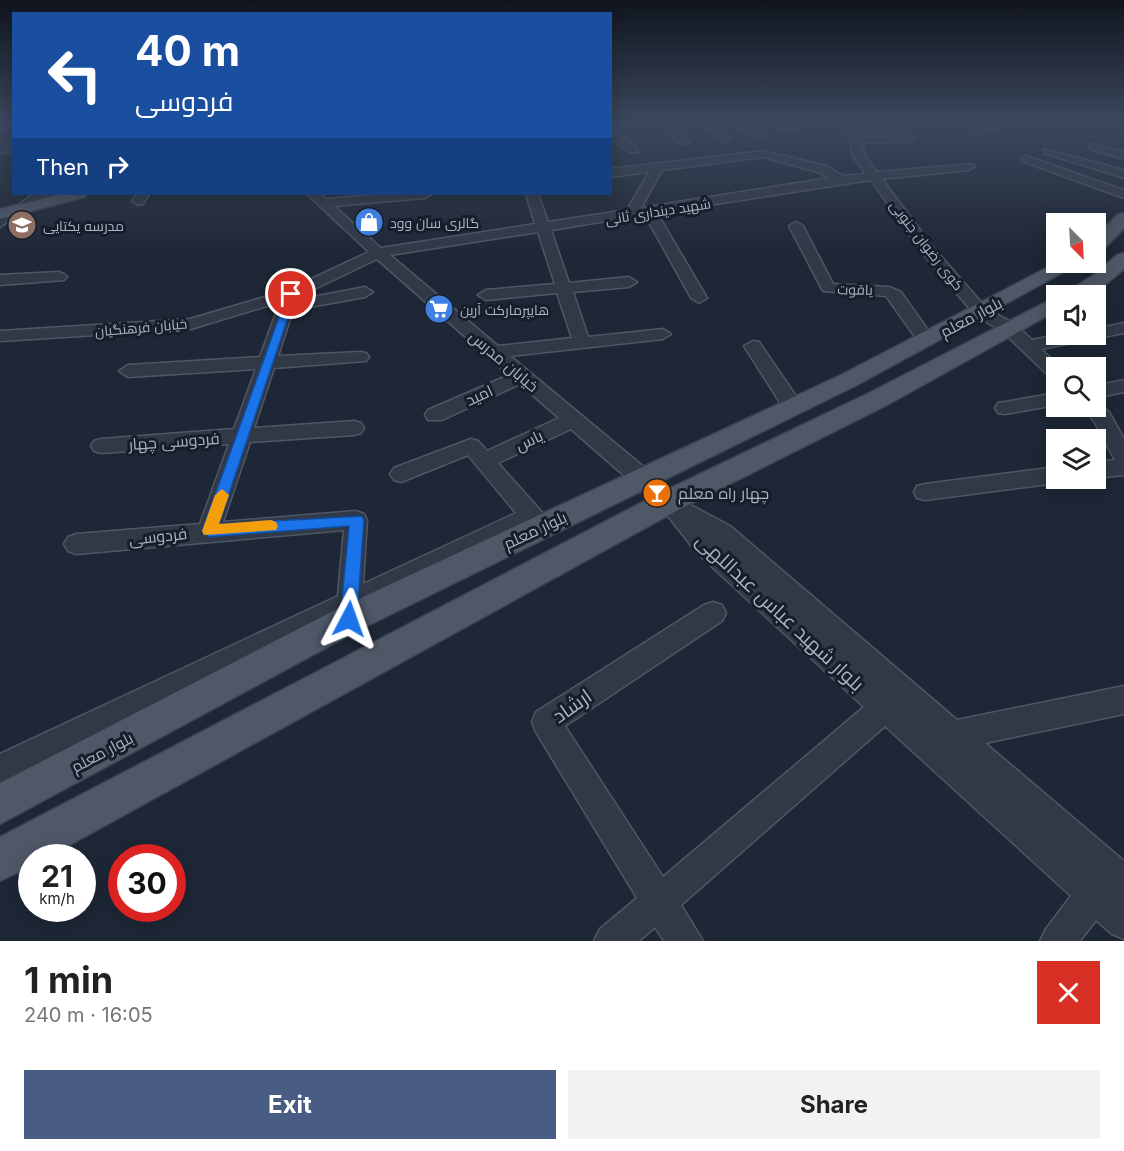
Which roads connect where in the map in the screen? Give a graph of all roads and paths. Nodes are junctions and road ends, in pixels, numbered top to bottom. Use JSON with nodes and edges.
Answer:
{"nodes":[{"id":1,"x":675,"y":165,"type":"edge"},
{"id":2,"x":806,"y":165,"type":"edge"},
{"id":3,"x":866,"y":165,"type":"edge"},
{"id":4,"x":969,"y":165,"type":"dead end"},
{"id":5,"x":1043,"y":165,"type":"edge"},
{"id":6,"x":1094,"y":165,"type":"edge"},
{"id":7,"x":658,"y":167,"type":"junction"},
{"id":8,"x":612,"y":172,"type":"edge"},
{"id":9,"x":1124,"y":174,"type":"edge"},
{"id":10,"x":876,"y":177,"type":"junction"},
{"id":11,"x":841,"y":180,"type":"junction"},
{"id":12,"x":1124,"y":194,"type":"edge"},
{"id":13,"x":40,"y":195,"type":"edge"},
{"id":14,"x":75,"y":195,"type":"edge"},
{"id":15,"x":398,"y":195,"type":"edge"},
{"id":16,"x":532,"y":195,"type":"edge"},
{"id":17,"x":318,"y":198,"type":"edge"},
{"id":18,"x":18,"y":210,"type":"junction"},
{"id":19,"x":650,"y":212,"type":"junction"},
{"id":20,"x":0,"y":214,"type":"edge"},
{"id":21,"x":630,"y":216,"type":"junction"},
{"id":22,"x":1124,"y":218,"type":"edge"},
{"id":23,"x":0,"y":223,"type":"edge"},
{"id":24,"x":796,"y":226,"type":"dead end"},
{"id":25,"x":546,"y":229,"type":"junction"},
{"id":26,"x":1106,"y":237,"type":"edge"},
{"id":27,"x":378,"y":254,"type":"junction"},
{"id":28,"x":1124,"y":259,"type":"edge"},
{"id":29,"x":1053,"y":273,"type":"edge"},
{"id":30,"x":59,"y":277,"type":"dead end"},
{"id":31,"x":0,"y":280,"type":"edge"},
{"id":32,"x":629,"y":282,"type":"dead end"},
{"id":33,"x":1090,"y":285,"type":"edge"},
{"id":34,"x":562,"y":289,"type":"junction"},
{"id":35,"x":365,"y":292,"type":"dead end"},
{"id":36,"x":486,"y":295,"type":"dead end"},
{"id":37,"x":699,"y":298,"type":"dead end"},
{"id":38,"x":289,"y":301,"type":"junction"},
{"id":39,"x":1046,"y":308,"type":"edge"},
{"id":40,"x":981,"y":312,"type":"junction"},
{"id":41,"x":1010,"y":328,"type":"junction"},
{"id":42,"x":1124,"y":328,"type":"edge"},
{"id":43,"x":1106,"y":331,"type":"edge"},
{"id":44,"x":663,"y":334,"type":"dead end"},
{"id":45,"x":0,"y":336,"type":"edge"},
{"id":46,"x":926,"y":340,"type":"junction"},
{"id":47,"x":582,"y":343,"type":"junction"},
{"id":48,"x":1046,"y":343,"type":"edge"},
{"id":49,"x":753,"y":346,"type":"dead end"},
{"id":50,"x":1029,"y":346,"type":"junction"},
{"id":51,"x":494,"y":352,"type":"junction"},
{"id":52,"x":360,"y":357,"type":"dead end"},
{"id":53,"x":268,"y":362,"type":"junction"},
{"id":54,"x":1046,"y":363,"type":"edge"},
{"id":55,"x":128,"y":371,"type":"dead end"},
{"id":56,"x":522,"y":376,"type":"junction"},
{"id":57,"x":1124,"y":386,"type":"edge"},
{"id":58,"x":1106,"y":390,"type":"edge"},
{"id":59,"x":1046,"y":401,"type":"edge"},
{"id":60,"x":793,"y":407,"type":"junction"},
{"id":61,"x":1005,"y":408,"type":"dead end"},
{"id":62,"x":435,"y":415,"type":"dead end"},
{"id":63,"x":1102,"y":417,"type":"edge"},
{"id":64,"x":573,"y":420,"type":"junction"},
{"id":65,"x":354,"y":428,"type":"dead end"},
{"id":66,"x":242,"y":435,"type":"junction"},
{"id":67,"x":101,"y":446,"type":"dead end"},
{"id":68,"x":1123,"y":456,"type":"edge"},
{"id":69,"x":484,"y":461,"type":"junction"},
{"id":70,"x":1106,"y":464,"type":"edge"},
{"id":71,"x":401,"y":474,"type":"dead end"},
{"id":72,"x":1046,"y":476,"type":"edge"},
{"id":73,"x":656,"y":490,"type":"junction"},
{"id":74,"x":925,"y":492,"type":"dead end"},
{"id":75,"x":537,"y":521,"type":"junction"},
{"id":76,"x":209,"y":531,"type":"junction"},
{"id":77,"x":76,"y":544,"type":"dead end"},
{"id":78,"x":349,"y":610,"type":"junction"},
{"id":79,"x":713,"y":613,"type":"dead end"},
{"id":80,"x":1124,"y":700,"type":"edge"},
{"id":81,"x":884,"y":708,"type":"junction"},
{"id":82,"x":953,"y":735,"type":"junction"},
{"id":83,"x":0,"y":770,"type":"edge"},
{"id":84,"x":0,"y":804,"type":"edge"},
{"id":85,"x":0,"y":860,"type":"edge"},
{"id":86,"x":1109,"y":889,"type":"edge"},
{"id":87,"x":659,"y":902,"type":"junction"},
{"id":88,"x":1124,"y":922,"type":"edge"},
{"id":89,"x":612,"y":941,"type":"edge"},
{"id":90,"x":685,"y":941,"type":"edge"},
{"id":91,"x":1058,"y":941,"type":"edge"}],
"edges":[{"from":1,"to":7,"type":"street"},
{"from":2,"to":11,"type":"street"},
{"from":3,"to":10,"type":"street"},
{"from":4,"to":10,"type":"street","name":"شهید دینداری ثانی"},
{"from":5,"to":12,"type":"street"},
{"from":6,"to":9,"type":"street"},
{"from":7,"to":8,"type":"street"},
{"from":7,"to":21,"type":"street"},
{"from":10,"to":11,"type":"street","name":"شهید دینداری ثانی"},
{"from":10,"to":40,"type":"street","name":"کوی رضوان جنوبی"},
{"from":11,"to":19,"type":"street","name":"شهید دینداری ثانی"},
{"from":13,"to":18,"type":"street"},
{"from":14,"to":18,"type":"main road"},
{"from":15,"to":17,"type":"street"},
{"from":16,"to":25,"type":"street"},
{"from":17,"to":27,"type":"street","name":"خیابان مدرس"},
{"from":18,"to":20,"type":"main road"},
{"from":18,"to":23,"type":"street"},
{"from":19,"to":21,"type":"street","name":"شهید دینداری ثانی"},
{"from":19,"to":37,"type":"street"},
{"from":21,"to":25,"type":"street","name":"شهید دینداری ثانی"},
{"from":22,"to":26,"type":"main road"},
{"from":24,"to":46,"type":"street","name":"یاقوت"},
{"from":25,"to":27,"type":"street","name":"شهید دینداری ثانی"},
{"from":25,"to":34,"type":"street"},
{"from":27,"to":38,"type":"street","name":"خیابان فرهنگیان"},
{"from":27,"to":51,"type":"street","name":"خیابان مدرس"},
{"from":28,"to":33,"type":"main road"},
{"from":29,"to":40,"type":"main road","name":"بلوار معلم"},
{"from":30,"to":31,"type":"street"},
{"from":32,"to":34,"type":"street"},
{"from":34,"to":36,"type":"street"},
{"from":34,"to":47,"type":"street"},
{"from":35,"to":38,"type":"street"},
{"from":38,"to":45,"type":"street","name":"خیابان فرهنگیان"},
{"from":38,"to":53,"type":"street"},
{"from":39,"to":41,"type":"main road","name":"بلوار معلم"},
{"from":40,"to":41,"type":"street","name":"کوی رضوان جنوبی"},
{"from":40,"to":46,"type":"main road","name":"بلوار معلم"},
{"from":41,"to":50,"type":"street","name":"کوی رضوان جنوبی"},
{"from":41,"to":73,"type":"main road","name":"بلوار معلم"},
{"from":42,"to":43,"type":"street"},
{"from":44,"to":47,"type":"street"},
{"from":46,"to":60,"type":"main road","name":"بلوار معلم"},
{"from":47,"to":51,"type":"street"},
{"from":48,"to":50,"type":"street"},
{"from":49,"to":60,"type":"street"},
{"from":50,"to":54,"type":"street","name":"کوی رضوان جنوبی"},
{"from":51,"to":56,"type":"street","name":"خیابان مدرس"},
{"from":52,"to":53,"type":"street"},
{"from":53,"to":55,"type":"street"},
{"from":53,"to":66,"type":"street"},
{"from":56,"to":62,"type":"street","name":"امید"},
{"from":56,"to":64,"type":"street","name":"خیابان مدرس"},
{"from":57,"to":58,"type":"street"},
{"from":59,"to":61,"type":"street"},
{"from":60,"to":73,"type":"main road","name":"بلوار معلم"},
{"from":63,"to":68,"type":"street"},
{"from":64,"to":69,"type":"street","name":"یاس"},
{"from":64,"to":73,"type":"street","name":"خیابان مدرس"},
{"from":65,"to":66,"type":"street","name":"فردوسی چهار"},
{"from":66,"to":67,"type":"street","name":"فردوسی چهار"},
{"from":66,"to":76,"type":"street"},
{"from":68,"to":70,"type":"street"},
{"from":69,"to":71,"type":"street"},
{"from":69,"to":75,"type":"street"},
{"from":72,"to":74,"type":"street"},
{"from":73,"to":75,"type":"main road","name":"بلوار معلم"},
{"from":73,"to":81,"type":"street","name":"بلوار شهید عباس عبداللهی"},
{"from":73,"to":82,"type":"street","name":"بلوار شهید عباس عبداللهی"},
{"from":73,"to":85,"type":"main road","name":"بلوار معلم"},
{"from":75,"to":78,"type":"main road","name":"بلوار معلم"},
{"from":76,"to":77,"type":"street","name":"فردوسی"},
{"from":76,"to":78,"type":"street","name":"فردوسی"},
{"from":78,"to":83,"type":"street"},
{"from":78,"to":84,"type":"main road","name":"بلوار معلم"},
{"from":79,"to":87,"type":"street","name":"ارشاد"},
{"from":80,"to":82,"type":"street"},
{"from":81,"to":86,"type":"street","name":"بلوار شهید عباس عبداللهی"},
{"from":81,"to":87,"type":"street"},
{"from":82,"to":86,"type":"street","name":"بلوار شهید عباس عبداللهی"},
{"from":86,"to":88,"type":"street","name":"بلوار شهید عباس عبداللهی"},
{"from":86,"to":91,"type":"street"},
{"from":87,"to":89,"type":"street"},
{"from":87,"to":90,"type":"street","name":"ارشاد"}]}
